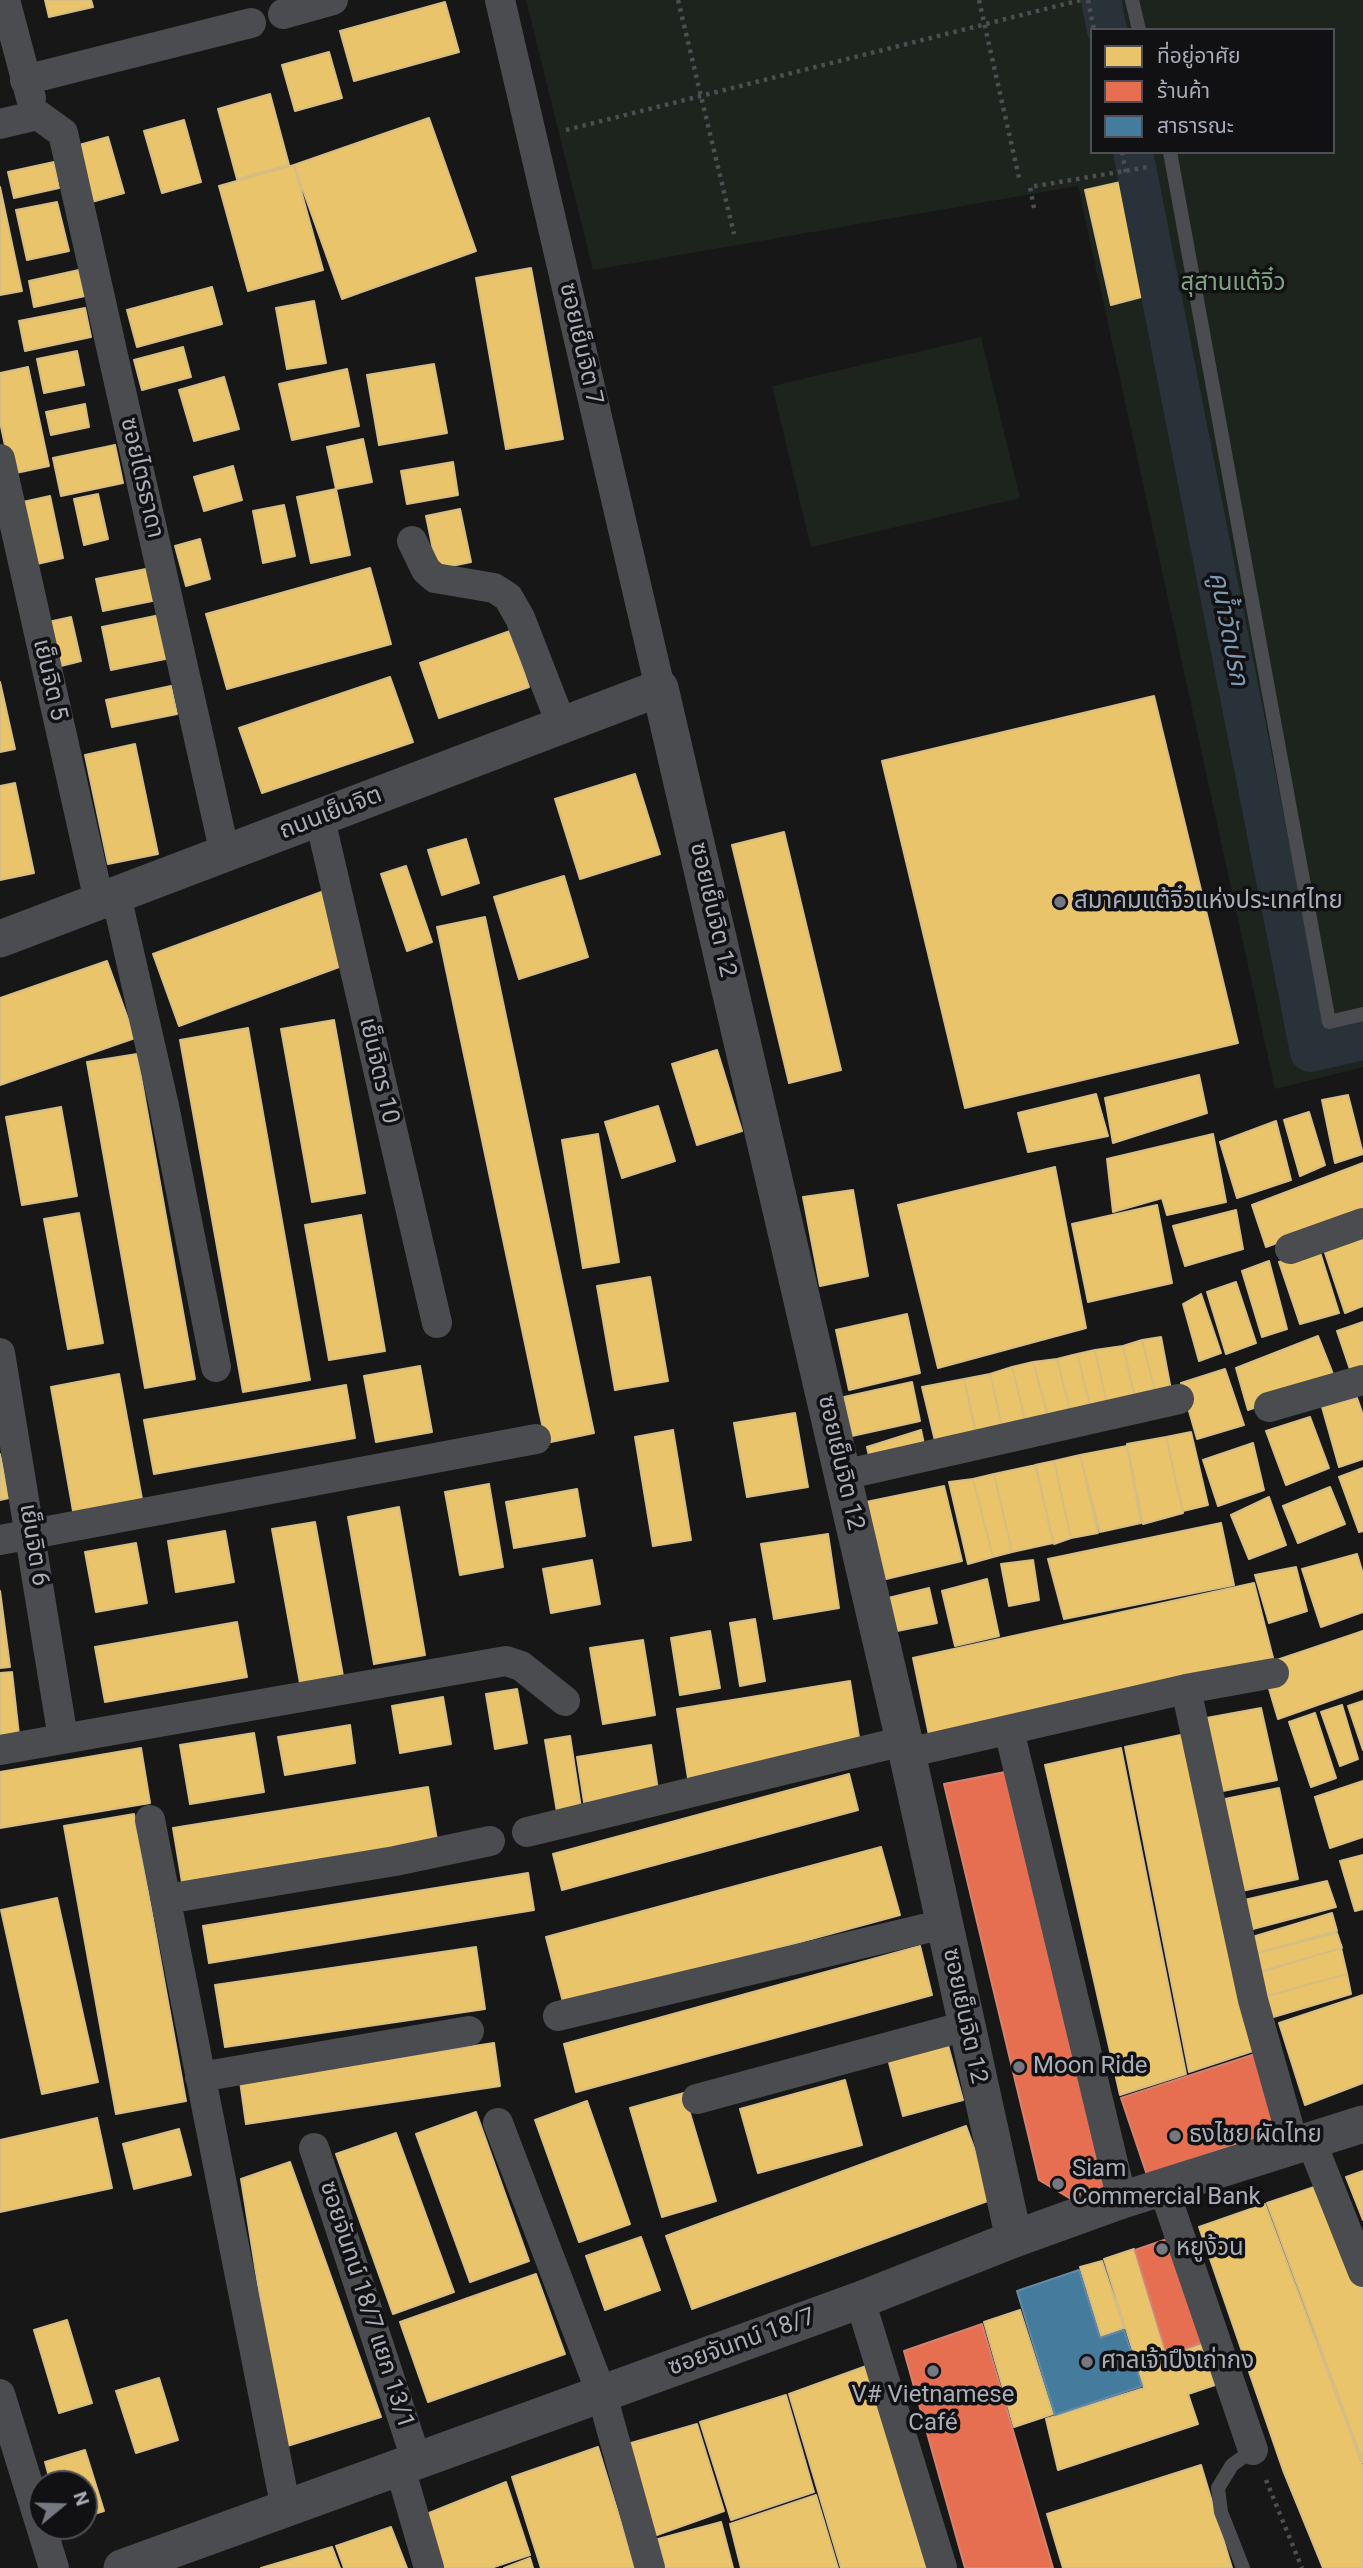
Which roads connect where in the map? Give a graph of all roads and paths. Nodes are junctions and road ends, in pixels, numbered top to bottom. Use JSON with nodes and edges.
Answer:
{"nodes":[{"id":1,"x":5,"y":0,"type":"edge"},
{"id":2,"x":333,"y":0,"type":"edge"},
{"id":3,"x":500,"y":0,"type":"edge"},
{"id":4,"x":678,"y":0,"type":"edge"},
{"id":5,"x":979,"y":0,"type":"edge"},
{"id":6,"x":1081,"y":0,"type":"edge"},
{"id":7,"x":1088,"y":0,"type":"edge"},
{"id":8,"x":1132,"y":0,"type":"edge"},
{"id":9,"x":283,"y":14,"type":"dead end"},
{"id":10,"x":251,"y":23,"type":"dead end"},
{"id":11,"x":985,"y":24,"type":"junction"},
{"id":12,"x":1094,"y":28,"type":"edge"},
{"id":13,"x":1139,"y":28,"type":"edge"},
{"id":14,"x":25,"y":80,"type":"junction"},
{"id":15,"x":701,"y":96,"type":"junction"},
{"id":16,"x":38,"y":115,"type":"junction"},
{"id":17,"x":0,"y":124,"type":"edge"},
{"id":18,"x":566,"y":130,"type":"dead end"},
{"id":19,"x":1122,"y":154,"type":"edge"},
{"id":20,"x":1170,"y":154,"type":"edge"},
{"id":21,"x":1152,"y":166,"type":"dead end"},
{"id":22,"x":1126,"y":173,"type":"junction"},
{"id":23,"x":1020,"y":182,"type":"dead end"},
{"id":24,"x":1034,"y":208,"type":"dead end"},
{"id":25,"x":734,"y":234,"type":"dead end"},
{"id":26,"x":0,"y":459,"type":"edge"},
{"id":27,"x":412,"y":541,"type":"dead end"},
{"id":28,"x":660,"y":688,"type":"junction"},
{"id":29,"x":562,"y":726,"type":"junction"},
{"id":30,"x":320,"y":819,"type":"junction"},
{"id":31,"x":225,"y":854,"type":"junction"},
{"id":32,"x":108,"y":898,"type":"junction"},
{"id":33,"x":0,"y":939,"type":"edge"},
{"id":34,"x":1363,"y":1014,"type":"edge"},
{"id":35,"x":1363,"y":1223,"type":"edge"},
{"id":36,"x":1290,"y":1250,"type":"dead end"},
{"id":37,"x":437,"y":1323,"type":"dead end"},
{"id":38,"x":0,"y":1353,"type":"edge"},
{"id":39,"x":216,"y":1367,"type":"dead end"},
{"id":40,"x":1363,"y":1380,"type":"edge"},
{"id":41,"x":1179,"y":1399,"type":"dead end"},
{"id":42,"x":1269,"y":1407,"type":"dead end"},
{"id":43,"x":536,"y":1439,"type":"dead end"},
{"id":44,"x":843,"y":1475,"type":"junction"},
{"id":45,"x":32,"y":1534,"type":"junction"},
{"id":46,"x":0,"y":1540,"type":"edge"},
{"id":47,"x":1274,"y":1673,"type":"dead end"},
{"id":48,"x":1186,"y":1689,"type":"junction"},
{"id":49,"x":565,"y":1701,"type":"dead end"},
{"id":50,"x":1009,"y":1730,"type":"junction"},
{"id":51,"x":63,"y":1738,"type":"junction"},
{"id":52,"x":906,"y":1747,"type":"junction"},
{"id":53,"x":0,"y":1750,"type":"edge"},
{"id":54,"x":150,"y":1820,"type":"dead end"},
{"id":55,"x":527,"y":1832,"type":"dead end"},
{"id":56,"x":490,"y":1841,"type":"dead end"},
{"id":57,"x":166,"y":1899,"type":"junction"},
{"id":58,"x":944,"y":1924,"type":"junction"},
{"id":59,"x":558,"y":2016,"type":"dead end"},
{"id":60,"x":966,"y":2026,"type":"junction"},
{"id":61,"x":469,"y":2031,"type":"dead end"},
{"id":62,"x":201,"y":2077,"type":"junction"},
{"id":63,"x":697,"y":2099,"type":"dead end"},
{"id":64,"x":498,"y":2123,"type":"dead end"},
{"id":65,"x":1363,"y":2124,"type":"edge"},
{"id":66,"x":1302,"y":2144,"type":"junction"},
{"id":67,"x":314,"y":2148,"type":"dead end"},
{"id":68,"x":1163,"y":2187,"type":"junction"},
{"id":69,"x":1122,"y":2200,"type":"junction"},
{"id":70,"x":1014,"y":2239,"type":"junction"},
{"id":71,"x":1363,"y":2272,"type":"edge"},
{"id":72,"x":860,"y":2300,"type":"junction"},
{"id":73,"x":0,"y":2393,"type":"edge"},
{"id":74,"x":602,"y":2395,"type":"junction"},
{"id":75,"x":1253,"y":2450,"type":"junction"},
{"id":76,"x":409,"y":2465,"type":"junction"},
{"id":77,"x":286,"y":2509,"type":"junction"},
{"id":78,"x":54,"y":2568,"type":"edge"},
{"id":79,"x":122,"y":2568,"type":"edge"},
{"id":80,"x":429,"y":2568,"type":"edge"},
{"id":81,"x":650,"y":2568,"type":"edge"},
{"id":82,"x":942,"y":2568,"type":"edge"},
{"id":83,"x":1243,"y":2568,"type":"edge"},
{"id":84,"x":1302,"y":2568,"type":"edge"}],
"edges":[{"from":1,"to":14,"type":"street"},
{"from":2,"to":9,"type":"street"},
{"from":3,"to":28,"type":"street","name":"ซอยเย็นจิต 7"},
{"from":4,"to":15,"type":"path"},
{"from":5,"to":11,"type":"path"},
{"from":6,"to":11,"type":"path"},
{"from":7,"to":12,"type":"path"},
{"from":8,"to":13,"type":"lane"},
{"from":10,"to":14,"type":"street"},
{"from":11,"to":15,"type":"path"},
{"from":11,"to":23,"type":"path"},
{"from":14,"to":16,"type":"street"},
{"from":15,"to":18,"type":"path"},
{"from":15,"to":25,"type":"path"},
{"from":16,"to":17,"type":"street"},
{"from":16,"to":31,"type":"street","name":"ซอยไตรธาดา"},
{"from":19,"to":22,"type":"path"},
{"from":20,"to":34,"type":"lane"},
{"from":21,"to":22,"type":"path"},
{"from":22,"to":24,"type":"path"},
{"from":26,"to":32,"type":"street","name":"เย็นจิต 5"},
{"from":27,"to":29,"type":"street"},
{"from":28,"to":29,"type":"street","name":"ถนนเย็นจิต"},
{"from":28,"to":44,"type":"street","name":"ซอยเย็นจิต 12"},
{"from":29,"to":30,"type":"street","name":"ถนนเย็นจิต"},
{"from":30,"to":31,"type":"street","name":"ถนนเย็นจิต"},
{"from":30,"to":37,"type":"street","name":"เย็นจิตร 10"},
{"from":31,"to":32,"type":"street","name":"ถนนเย็นจิต"},
{"from":32,"to":33,"type":"street","name":"ถนนเย็นจิต"},
{"from":32,"to":39,"type":"street","name":"เย็นจิต 5"},
{"from":35,"to":36,"type":"street"},
{"from":38,"to":45,"type":"street","name":"เย็นจิต 6"},
{"from":40,"to":42,"type":"street"},
{"from":41,"to":44,"type":"street"},
{"from":43,"to":45,"type":"street"},
{"from":44,"to":52,"type":"street","name":"ซอยเย็นจิต 12"},
{"from":45,"to":46,"type":"street"},
{"from":45,"to":51,"type":"street","name":"เย็นจิต 6"},
{"from":47,"to":48,"type":"street"},
{"from":48,"to":50,"type":"street"},
{"from":48,"to":66,"type":"street"},
{"from":49,"to":51,"type":"street"},
{"from":50,"to":52,"type":"street"},
{"from":50,"to":69,"type":"street"},
{"from":51,"to":53,"type":"street"},
{"from":52,"to":55,"type":"street"},
{"from":52,"to":58,"type":"street","name":"ซอยเย็นจิต 12"},
{"from":54,"to":57,"type":"street"},
{"from":56,"to":57,"type":"street"},
{"from":57,"to":62,"type":"street"},
{"from":58,"to":59,"type":"street"},
{"from":58,"to":60,"type":"street","name":"ซอยเย็นจิต 12"},
{"from":60,"to":63,"type":"street"},
{"from":60,"to":70,"type":"street","name":"ซอยเย็นจิต 12"},
{"from":61,"to":62,"type":"street"},
{"from":62,"to":77,"type":"street"},
{"from":64,"to":74,"type":"street"},
{"from":65,"to":66,"type":"street","name":"ซอยจันทน์ 18/7"},
{"from":66,"to":68,"type":"street","name":"ซอยจันทน์ 18/7"},
{"from":66,"to":71,"type":"street"},
{"from":67,"to":76,"type":"street","name":"ซอยจันทน์ 18/7 แยก 13/1"},
{"from":68,"to":69,"type":"street","name":"ซอยจันทน์ 18/7"},
{"from":68,"to":75,"type":"street"},
{"from":69,"to":70,"type":"street","name":"ซอยจันทน์ 18/7"},
{"from":70,"to":72,"type":"street","name":"ซอยจันทน์ 18/7"},
{"from":72,"to":74,"type":"street","name":"ซอยจันทน์ 18/7"},
{"from":72,"to":82,"type":"street"},
{"from":73,"to":78,"type":"street"},
{"from":74,"to":76,"type":"street","name":"ซอยจันทน์ 18/7"},
{"from":74,"to":81,"type":"street"},
{"from":75,"to":83,"type":"lane"},
{"from":75,"to":84,"type":"path"},
{"from":76,"to":77,"type":"street","name":"ซอยจันทน์ 18/7"},
{"from":76,"to":80,"type":"street","name":"ซอยจันทน์ 18/7 แยก 13/1"},
{"from":77,"to":79,"type":"street","name":"ซอยจันทน์ 18/7"}]}
